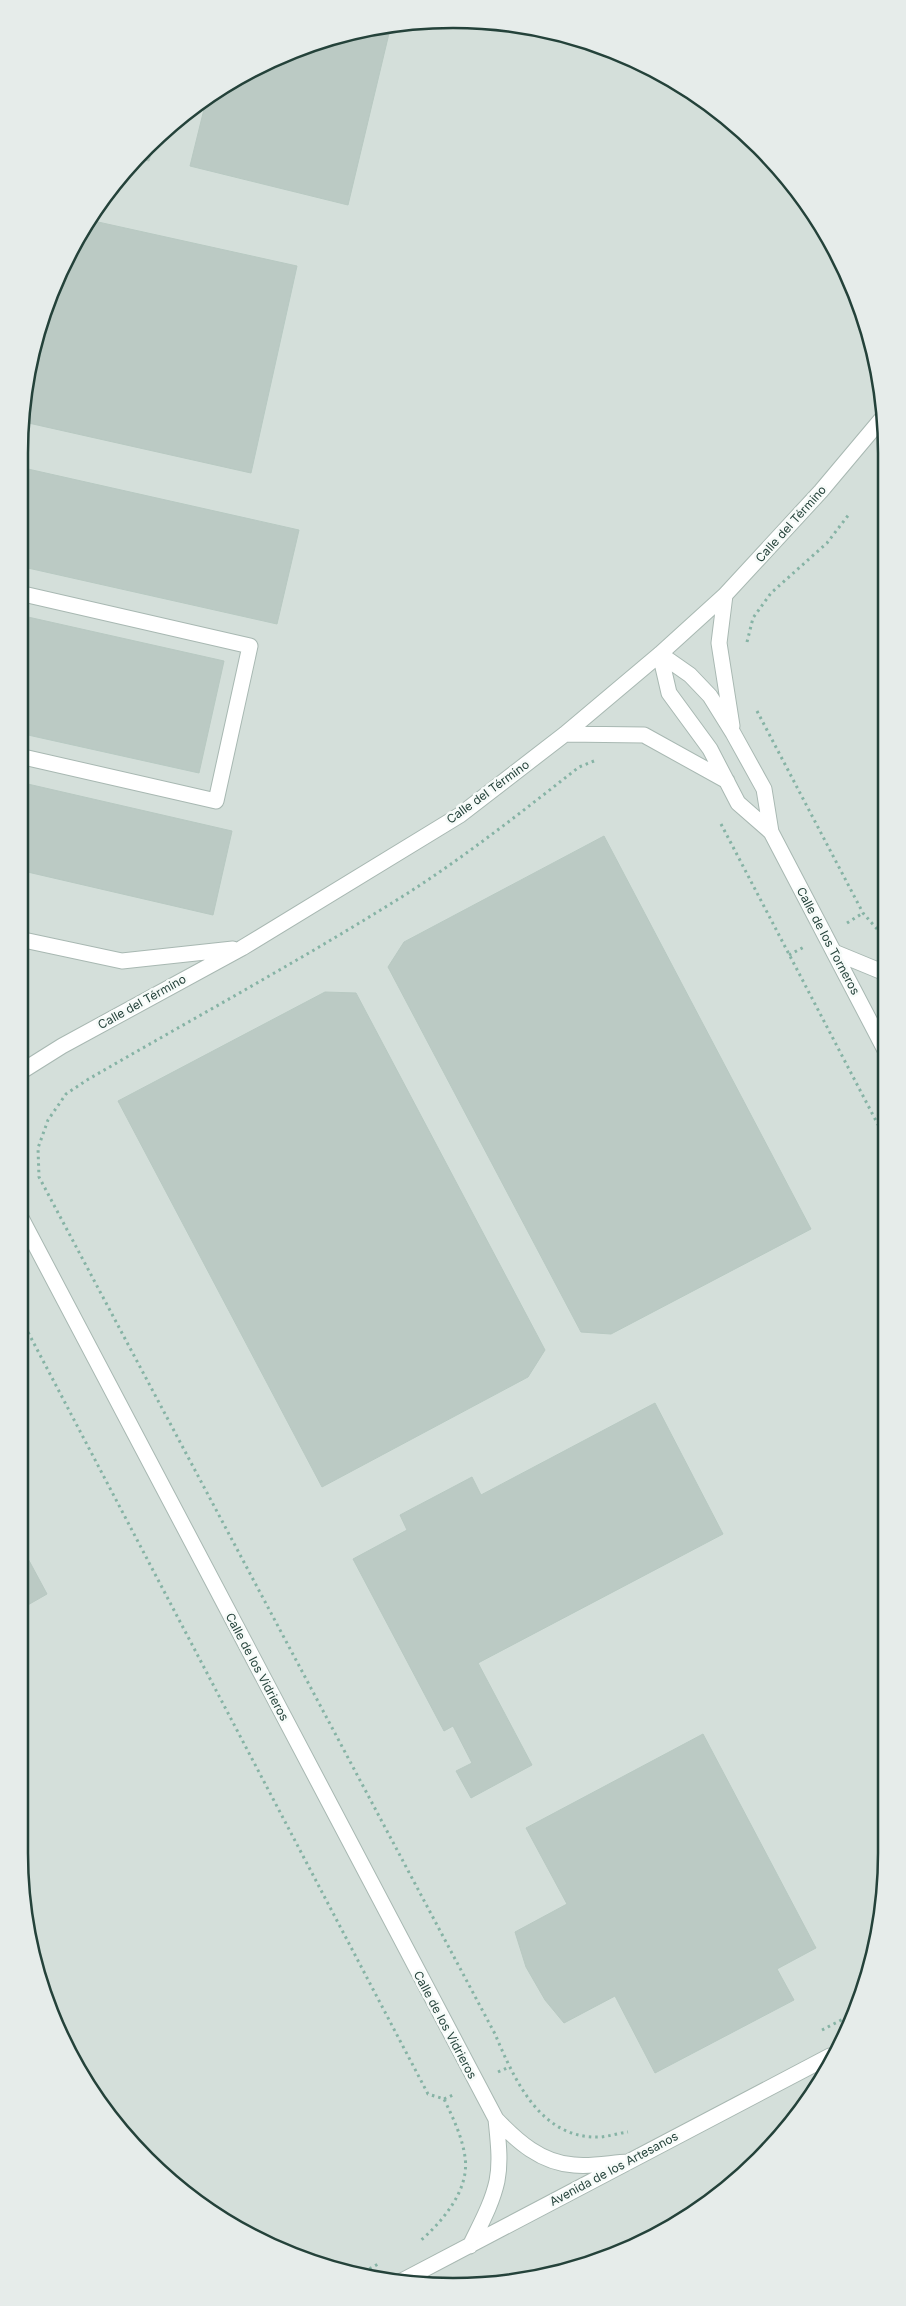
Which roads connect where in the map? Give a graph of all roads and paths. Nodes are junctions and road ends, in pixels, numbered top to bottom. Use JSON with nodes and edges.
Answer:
{"nodes":[{"id":1,"x":878,"y":423,"type":"edge"},
{"id":2,"x":850,"y":513,"type":"dead end"},
{"id":3,"x":28,"y":595,"type":"edge"},
{"id":4,"x":725,"y":595,"type":"junction"},
{"id":5,"x":746,"y":643,"type":"dead end"},
{"id":6,"x":660,"y":654,"type":"junction"},
{"id":7,"x":754,"y":705,"type":"dead end"},
{"id":8,"x":733,"y":733,"type":"junction"},
{"id":9,"x":565,"y":734,"type":"junction"},
{"id":10,"x":28,"y":758,"type":"edge"},
{"id":11,"x":602,"y":758,"type":"dead end"},
{"id":12,"x":727,"y":782,"type":"junction"},
{"id":13,"x":718,"y":818,"type":"dead end"},
{"id":14,"x":771,"y":832,"type":"junction"},
{"id":15,"x":878,"y":930,"type":"edge"},
{"id":16,"x":28,"y":941,"type":"edge"},
{"id":17,"x":242,"y":948,"type":"junction"},
{"id":18,"x":834,"y":952,"type":"junction"},
{"id":19,"x":878,"y":970,"type":"edge"},
{"id":20,"x":878,"y":1037,"type":"edge"},
{"id":21,"x":28,"y":1067,"type":"edge"},
{"id":22,"x":878,"y":1125,"type":"edge"},
{"id":23,"x":28,"y":1231,"type":"edge"},
{"id":24,"x":28,"y":1332,"type":"edge"},
{"id":25,"x":845,"y":2018,"type":"edge"},
{"id":26,"x":818,"y":2032,"type":"dead end"},
{"id":27,"x":825,"y":2059,"type":"edge"},
{"id":28,"x":496,"y":2119,"type":"junction"},
{"id":29,"x":631,"y":2131,"type":"dead end"},
{"id":30,"x":628,"y":2162,"type":"junction"},
{"id":31,"x":411,"y":2246,"type":"dead end"},
{"id":32,"x":470,"y":2246,"type":"junction"},
{"id":33,"x":385,"y":2260,"type":"dead end"},
{"id":34,"x":368,"y":2270,"type":"edge"},
{"id":35,"x":411,"y":2276,"type":"edge"}],
"edges":[{"from":1,"to":4,"type":"street","name":"Calle del Término"},
{"from":2,"to":5,"type":"path"},
{"from":3,"to":10,"type":"street"},
{"from":4,"to":6,"type":"street","name":"Calle del Término"},
{"from":4,"to":8,"type":"street","name":"Calle de los Torneros"},
{"from":6,"to":8,"type":"street","name":"Calle de los Torneros"},
{"from":6,"to":9,"type":"street","name":"Calle del Término"},
{"from":6,"to":12,"type":"street","name":"Calle de los Torneros"},
{"from":7,"to":15,"type":"path"},
{"from":8,"to":14,"type":"street","name":"Calle de los Torneros"},
{"from":9,"to":12,"type":"street"},
{"from":9,"to":17,"type":"street","name":"Calle del Término"},
{"from":11,"to":29,"type":"path"},
{"from":12,"to":14,"type":"street","name":"Calle de los Torneros"},
{"from":13,"to":22,"type":"path"},
{"from":14,"to":18,"type":"street","name":"Calle de los Torneros"},
{"from":16,"to":17,"type":"street"},
{"from":17,"to":21,"type":"street","name":"Calle del Término"},
{"from":18,"to":19,"type":"street"},
{"from":18,"to":20,"type":"street","name":"Calle de los Torneros"},
{"from":23,"to":28,"type":"street","name":"Calle de los Vidrieros"},
{"from":24,"to":31,"type":"path"},
{"from":25,"to":26,"type":"path"},
{"from":27,"to":30,"type":"street","name":"Avenida de los Artesanos"},
{"from":28,"to":30,"type":"street","name":"Calle de los Vidrieros"},
{"from":28,"to":32,"type":"street","name":"Calle de los Vidrieros"},
{"from":30,"to":32,"type":"street","name":"Avenida de los Artesanos"},
{"from":32,"to":35,"type":"street","name":"Avenida de los Artesanos"},
{"from":33,"to":34,"type":"path"}]}
